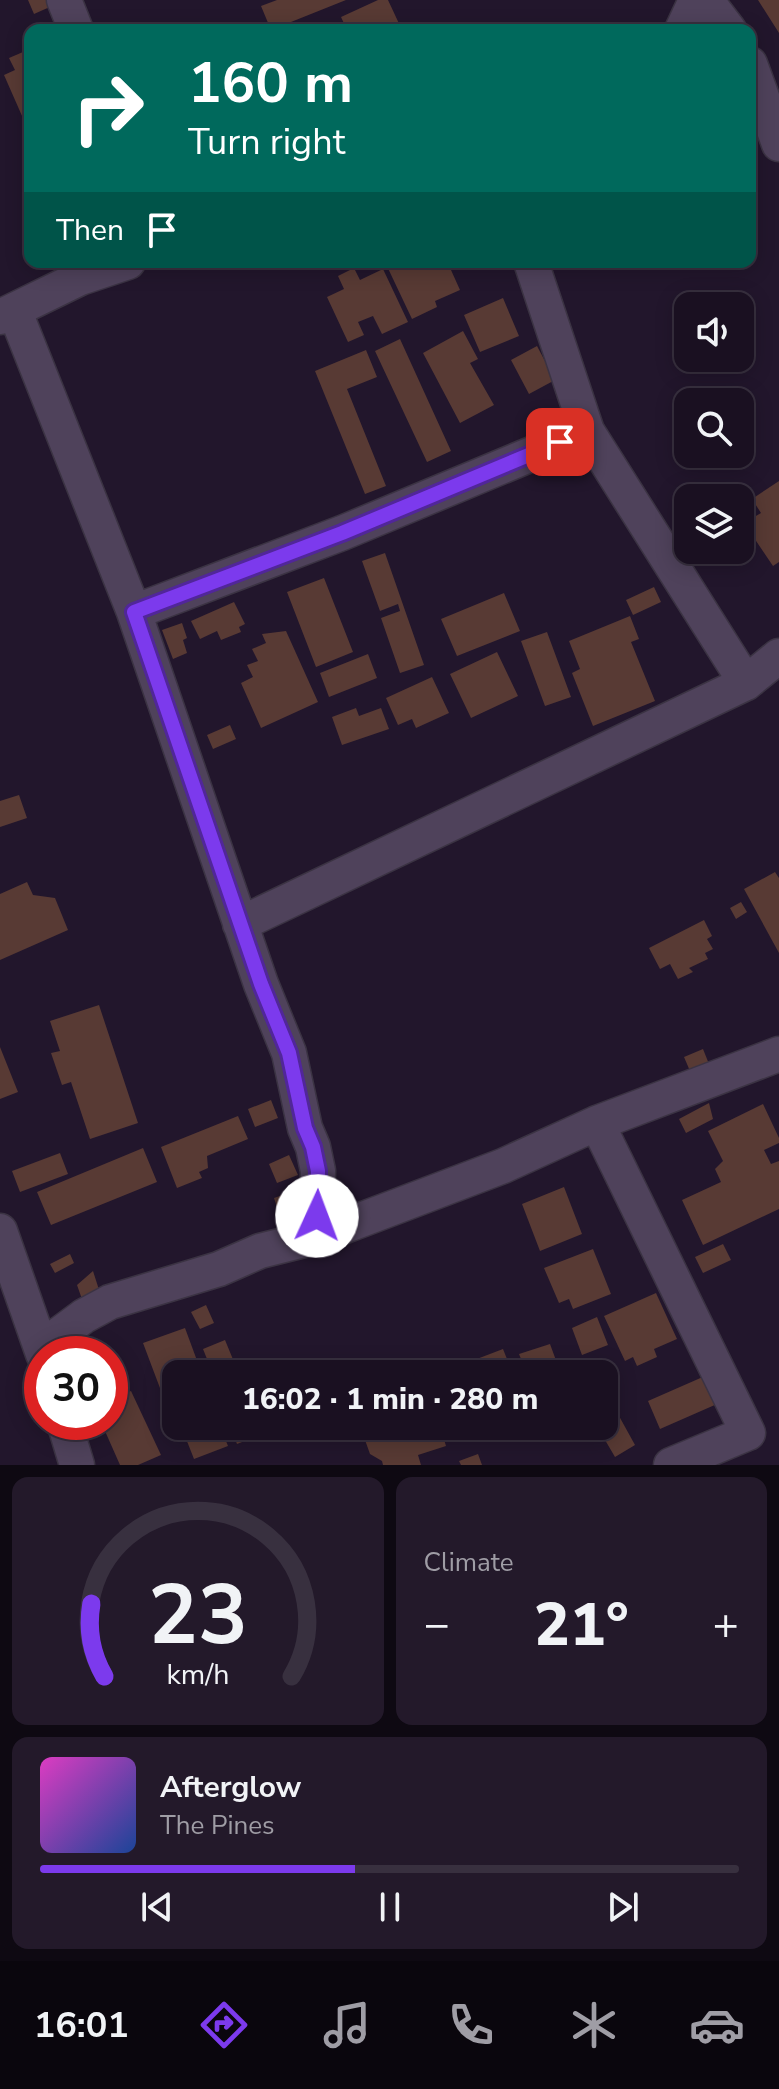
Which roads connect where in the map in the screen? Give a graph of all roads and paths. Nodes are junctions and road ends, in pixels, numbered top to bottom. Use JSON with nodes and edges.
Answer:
{"nodes":[{"id":1,"x":64,"y":0,"type":"edge"},
{"id":2,"x":696,"y":0,"type":"edge"},
{"id":3,"x":706,"y":0,"type":"edge"},
{"id":4,"x":74,"y":24,"type":"edge"},
{"id":5,"x":685,"y":24,"type":"edge"},
{"id":6,"x":724,"y":24,"type":"edge"},
{"id":7,"x":756,"y":81,"type":"edge"},
{"id":8,"x":779,"y":144,"type":"edge"},
{"id":9,"x":110,"y":268,"type":"edge"},
{"id":10,"x":533,"y":268,"type":"edge"},
{"id":11,"x":7,"y":314,"type":"edge"},
{"id":12,"x":587,"y":431,"type":"junction"},
{"id":13,"x":134,"y":612,"type":"junction"},
{"id":14,"x":779,"y":656,"type":"edge"},
{"id":15,"x":746,"y":683,"type":"junction"},
{"id":16,"x":240,"y":924,"type":"junction"},
{"id":17,"x":779,"y":1054,"type":"edge"},
{"id":18,"x":597,"y":1123,"type":"junction"},
{"id":19,"x":0,"y":1231,"type":"edge"},
{"id":20,"x":316,"y":1237,"type":"junction"},
{"id":21,"x":38,"y":1336,"type":"edge"},
{"id":22,"x":57,"y":1336,"type":"edge"},
{"id":23,"x":69,"y":1440,"type":"edge"},
{"id":24,"x":739,"y":1452,"type":"edge"},
{"id":25,"x":77,"y":1465,"type":"edge"},
{"id":26,"x":671,"y":1465,"type":"edge"}],
"edges":[{"from":1,"to":4,"type":"street"},
{"from":2,"to":5,"type":"street"},
{"from":3,"to":6,"type":"street"},
{"from":7,"to":8,"type":"street"},
{"from":9,"to":11,"type":"street"},
{"from":10,"to":12,"type":"street"},
{"from":11,"to":13,"type":"street"},
{"from":12,"to":13,"type":"street"},
{"from":12,"to":15,"type":"street"},
{"from":13,"to":16,"type":"street"},
{"from":14,"to":15,"type":"street"},
{"from":15,"to":16,"type":"street"},
{"from":16,"to":20,"type":"street"},
{"from":17,"to":18,"type":"street"},
{"from":18,"to":20,"type":"street"},
{"from":18,"to":24,"type":"street"},
{"from":19,"to":21,"type":"street"},
{"from":20,"to":22,"type":"street"},
{"from":23,"to":25,"type":"street"},
{"from":24,"to":26,"type":"street"}]}
